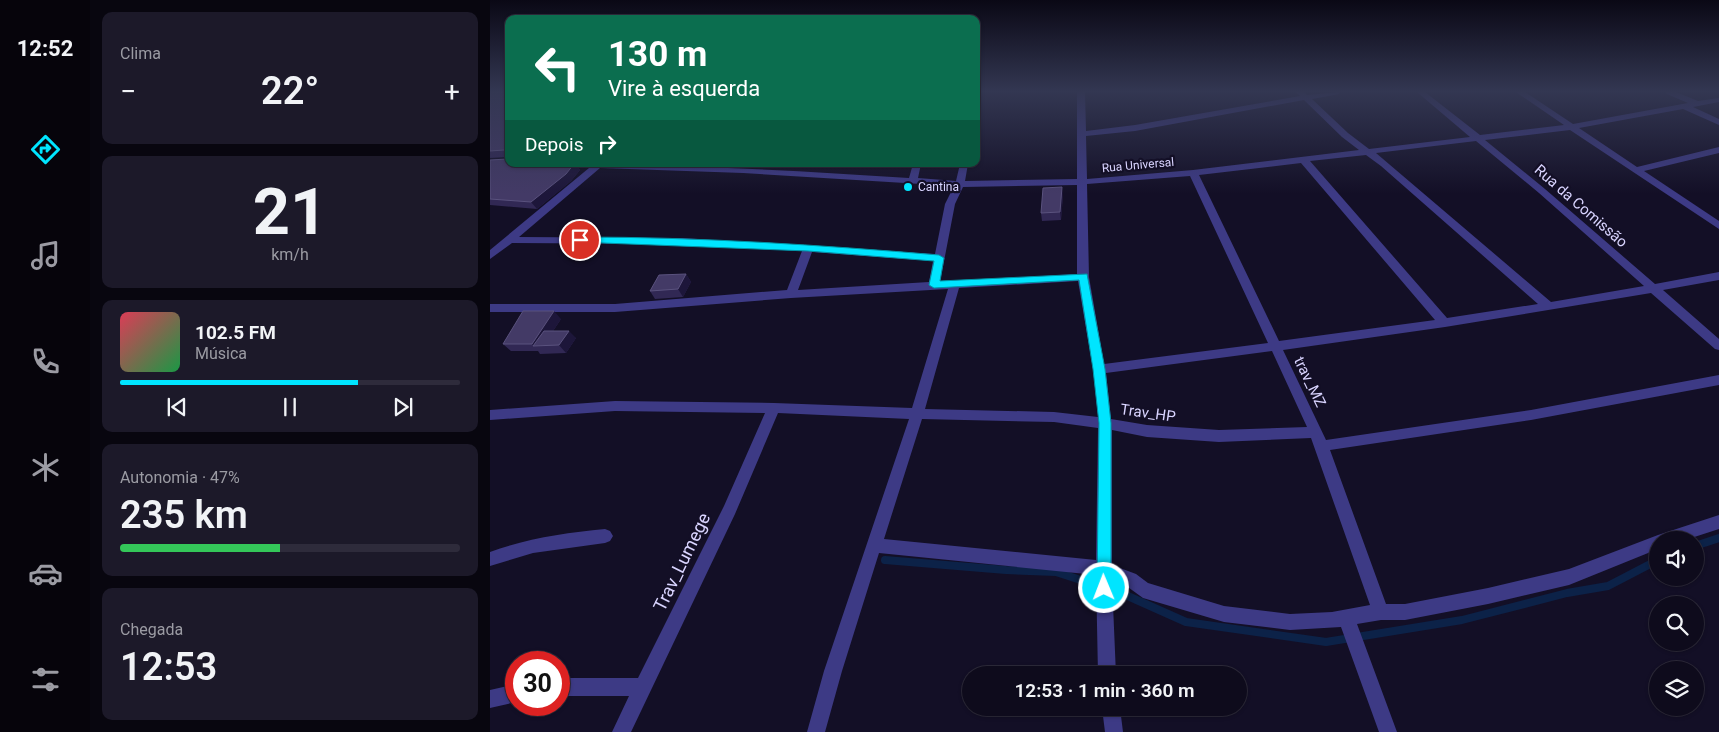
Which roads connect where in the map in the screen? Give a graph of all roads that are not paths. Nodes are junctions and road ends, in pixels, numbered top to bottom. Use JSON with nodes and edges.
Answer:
{"nodes":[{"id":1,"x":1082,"y":126,"type":"edge"},
{"id":2,"x":1144,"y":126,"type":"edge"},
{"id":3,"x":1336,"y":126,"type":"edge"},
{"id":4,"x":1462,"y":126,"type":"edge"},
{"id":5,"x":1576,"y":126,"type":"edge"},
{"id":6,"x":1571,"y":127,"type":"junction"},
{"id":7,"x":1082,"y":134,"type":"junction"},
{"id":8,"x":1475,"y":137,"type":"junction"},
{"id":9,"x":1718,"y":150,"type":"edge"},
{"id":10,"x":1365,"y":151,"type":"junction"},
{"id":11,"x":1303,"y":159,"type":"junction"},
{"id":12,"x":595,"y":167,"type":"edge"},
{"id":13,"x":746,"y":167,"type":"edge"},
{"id":14,"x":916,"y":167,"type":"edge"},
{"id":15,"x":963,"y":167,"type":"edge"},
{"id":16,"x":1636,"y":170,"type":"junction"},
{"id":17,"x":1193,"y":172,"type":"junction"},
{"id":18,"x":913,"y":180,"type":"junction"},
{"id":19,"x":1082,"y":182,"type":"junction"},
{"id":20,"x":960,"y":184,"type":"junction"},
{"id":21,"x":1719,"y":226,"type":"edge"},
{"id":22,"x":510,"y":240,"type":"junction"},
{"id":23,"x":808,"y":248,"type":"junction"},
{"id":24,"x":492,"y":252,"type":"edge"},
{"id":25,"x":939,"y":258,"type":"junction"},
{"id":26,"x":1719,"y":276,"type":"edge"},
{"id":27,"x":1083,"y":277,"type":"junction"},
{"id":28,"x":955,"y":284,"type":"junction"},
{"id":29,"x":934,"y":285,"type":"junction"},
{"id":30,"x":1654,"y":288,"type":"junction"},
{"id":31,"x":791,"y":294,"type":"junction"},
{"id":32,"x":1548,"y":306,"type":"junction"},
{"id":33,"x":490,"y":308,"type":"edge"},
{"id":34,"x":1445,"y":323,"type":"junction"},
{"id":35,"x":1719,"y":346,"type":"edge"},
{"id":36,"x":1275,"y":347,"type":"junction"},
{"id":37,"x":1099,"y":369,"type":"junction"},
{"id":38,"x":1719,"y":380,"type":"edge"},
{"id":39,"x":774,"y":408,"type":"junction"},
{"id":40,"x":917,"y":414,"type":"junction"},
{"id":41,"x":490,"y":415,"type":"edge"},
{"id":42,"x":1105,"y":423,"type":"junction"},
{"id":43,"x":1316,"y":432,"type":"junction"},
{"id":44,"x":1320,"y":446,"type":"junction"},
{"id":45,"x":1719,"y":522,"type":"edge"},
{"id":46,"x":1692,"y":531,"type":"edge"},
{"id":47,"x":605,"y":536,"type":"dead end"},
{"id":48,"x":874,"y":545,"type":"junction"},
{"id":49,"x":1649,"y":546,"type":"edge"},
{"id":50,"x":490,"y":559,"type":"edge"},
{"id":51,"x":1104,"y":571,"type":"junction"},
{"id":52,"x":1381,"y":612,"type":"junction"},
{"id":53,"x":1346,"y":617,"type":"junction"},
{"id":54,"x":1107,"y":666,"type":"edge"},
{"id":55,"x":570,"y":687,"type":"edge"},
{"id":56,"x":642,"y":687,"type":"junction"},
{"id":57,"x":505,"y":696,"type":"edge"},
{"id":58,"x":490,"y":699,"type":"edge"},
{"id":59,"x":1112,"y":716,"type":"edge"},
{"id":60,"x":621,"y":732,"type":"edge"},
{"id":61,"x":816,"y":732,"type":"edge"},
{"id":62,"x":1114,"y":732,"type":"edge"},
{"id":63,"x":1388,"y":732,"type":"edge"}],
"edges":[{"from":1,"to":7,"type":"street"},
{"from":2,"to":7,"type":"street"},
{"from":3,"to":10,"type":"street"},
{"from":4,"to":8,"type":"street","name":"Rua da Comissão"},
{"from":5,"to":6,"type":"street","name":"Rua Universal"},
{"from":6,"to":8,"type":"street","name":"Rua Universal"},
{"from":6,"to":16,"type":"street"},
{"from":7,"to":19,"type":"street"},
{"from":8,"to":10,"type":"street","name":"Rua Universal"},
{"from":8,"to":30,"type":"street","name":"Rua da Comissão"},
{"from":9,"to":16,"type":"street"},
{"from":10,"to":11,"type":"street","name":"Rua Universal"},
{"from":10,"to":32,"type":"street"},
{"from":11,"to":17,"type":"street","name":"Rua Universal"},
{"from":11,"to":34,"type":"street"},
{"from":12,"to":22,"type":"street"},
{"from":13,"to":18,"type":"street","name":"Rua Universal"},
{"from":14,"to":18,"type":"street"},
{"from":15,"to":20,"type":"street"},
{"from":16,"to":21,"type":"street"},
{"from":17,"to":19,"type":"street","name":"Rua Universal"},
{"from":17,"to":36,"type":"street","name":"trav_MZ"},
{"from":18,"to":20,"type":"street","name":"Rua Universal"},
{"from":19,"to":20,"type":"street","name":"Rua Universal"},
{"from":19,"to":27,"type":"street"},
{"from":20,"to":25,"type":"street"},
{"from":22,"to":23,"type":"street"},
{"from":22,"to":24,"type":"street"},
{"from":23,"to":25,"type":"street"},
{"from":23,"to":31,"type":"street"},
{"from":25,"to":29,"type":"street"},
{"from":26,"to":30,"type":"street"},
{"from":27,"to":28,"type":"street"},
{"from":27,"to":37,"type":"street"},
{"from":28,"to":29,"type":"street"},
{"from":28,"to":40,"type":"street"},
{"from":29,"to":31,"type":"street"},
{"from":30,"to":32,"type":"street"},
{"from":30,"to":35,"type":"street","name":"Rua da Comissão"},
{"from":31,"to":33,"type":"street"},
{"from":32,"to":34,"type":"street"},
{"from":34,"to":36,"type":"street"},
{"from":36,"to":37,"type":"street"},
{"from":36,"to":43,"type":"street","name":"trav_MZ"},
{"from":37,"to":42,"type":"street"},
{"from":38,"to":44,"type":"street"},
{"from":39,"to":40,"type":"street","name":"Trav_HP"},
{"from":39,"to":41,"type":"street","name":"Trav_HP"},
{"from":39,"to":56,"type":"street","name":"Trav_Lumege"},
{"from":40,"to":42,"type":"street","name":"Trav_HP"},
{"from":40,"to":48,"type":"street"},
{"from":42,"to":43,"type":"street","name":"Trav_HP"},
{"from":42,"to":51,"type":"street"},
{"from":43,"to":44,"type":"street","name":"trav_MZ"},
{"from":44,"to":52,"type":"street","name":"trav_MZ"},
{"from":45,"to":46,"type":"street"},
{"from":47,"to":50,"type":"street"},
{"from":48,"to":51,"type":"street"},
{"from":48,"to":61,"type":"street"},
{"from":49,"to":52,"type":"street"},
{"from":51,"to":53,"type":"street"},
{"from":51,"to":54,"type":"street"},
{"from":52,"to":53,"type":"street"},
{"from":53,"to":63,"type":"street"},
{"from":55,"to":56,"type":"street"},
{"from":56,"to":60,"type":"street","name":"Trav_Lumege"},
{"from":57,"to":58,"type":"street"},
{"from":59,"to":62,"type":"street"}]}
